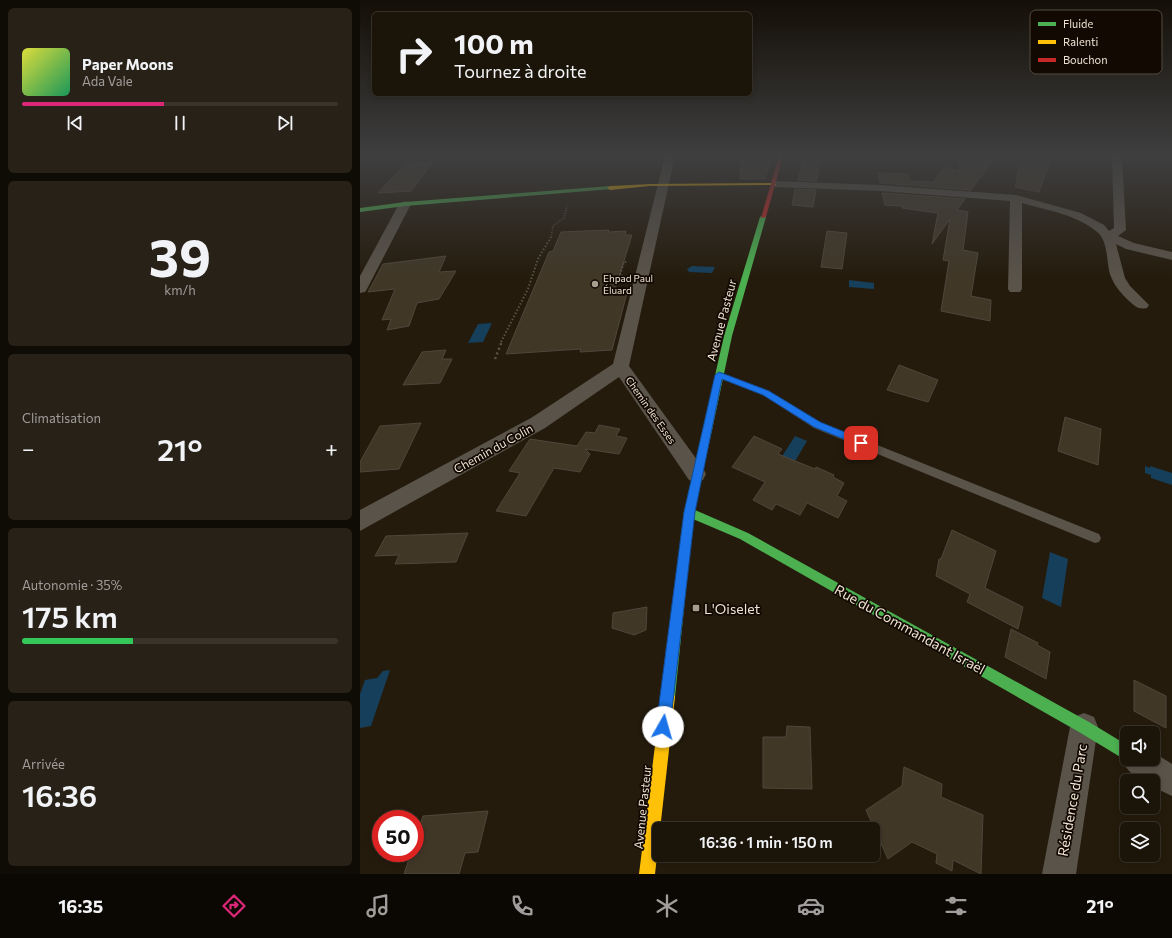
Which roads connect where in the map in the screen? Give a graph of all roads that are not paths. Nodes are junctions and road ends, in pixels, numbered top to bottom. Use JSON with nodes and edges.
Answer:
{"nodes":[{"id":1,"x":498,"y":197,"type":"edge"},
{"id":2,"x":661,"y":197,"type":"edge"},
{"id":3,"x":770,"y":197,"type":"edge"},
{"id":4,"x":1000,"y":197,"type":"edge"},
{"id":5,"x":1119,"y":197,"type":"edge"},
{"id":6,"x":1016,"y":198,"type":"junction"},
{"id":7,"x":405,"y":204,"type":"junction"},
{"id":8,"x":360,"y":210,"type":"edge"},
{"id":9,"x":1108,"y":236,"type":"junction"},
{"id":10,"x":1172,"y":256,"type":"edge"},
{"id":11,"x":360,"y":288,"type":"edge"},
{"id":12,"x":1015,"y":289,"type":"dead end"},
{"id":13,"x":1142,"y":305,"type":"dead end"},
{"id":14,"x":621,"y":367,"type":"junction"},
{"id":15,"x":719,"y":375,"type":"junction"},
{"id":16,"x":696,"y":474,"type":"junction"},
{"id":17,"x":689,"y":512,"type":"junction"},
{"id":18,"x":360,"y":521,"type":"edge"},
{"id":19,"x":1095,"y":538,"type":"dead end"},
{"id":20,"x":1084,"y":727,"type":"junction"},
{"id":21,"x":1120,"y":750,"type":"edge"},
{"id":22,"x":1147,"y":766,"type":"edge"},
{"id":23,"x":1172,"y":781,"type":"edge"},
{"id":24,"x":647,"y":874,"type":"edge"},
{"id":25,"x":1059,"y":874,"type":"edge"}],
"edges":[{"from":1,"to":7,"type":"street"},
{"from":2,"to":14,"type":"street","name":"Chemin des Esses"},
{"from":3,"to":15,"type":"street","name":"Avenue Pasteur"},
{"from":4,"to":6,"type":"street"},
{"from":5,"to":9,"type":"street"},
{"from":6,"to":9,"type":"street"},
{"from":6,"to":12,"type":"street"},
{"from":7,"to":8,"type":"street"},
{"from":7,"to":11,"type":"street"},
{"from":9,"to":10,"type":"street"},
{"from":9,"to":13,"type":"street"},
{"from":14,"to":16,"type":"street","name":"Chemin des Esses"},
{"from":14,"to":18,"type":"street","name":"Chemin du Colin"},
{"from":15,"to":16,"type":"street","name":"Avenue Pasteur"},
{"from":15,"to":19,"type":"lane"},
{"from":16,"to":17,"type":"street","name":"Avenue Pasteur"},
{"from":17,"to":20,"type":"street","name":"Rue du Commandant Israël"},
{"from":17,"to":24,"type":"street","name":"Avenue Pasteur"},
{"from":20,"to":21,"type":"street","name":"Rue du Commandant Israël"},
{"from":20,"to":25,"type":"street","name":"Résidence du Parc"},
{"from":22,"to":23,"type":"street"}]}
